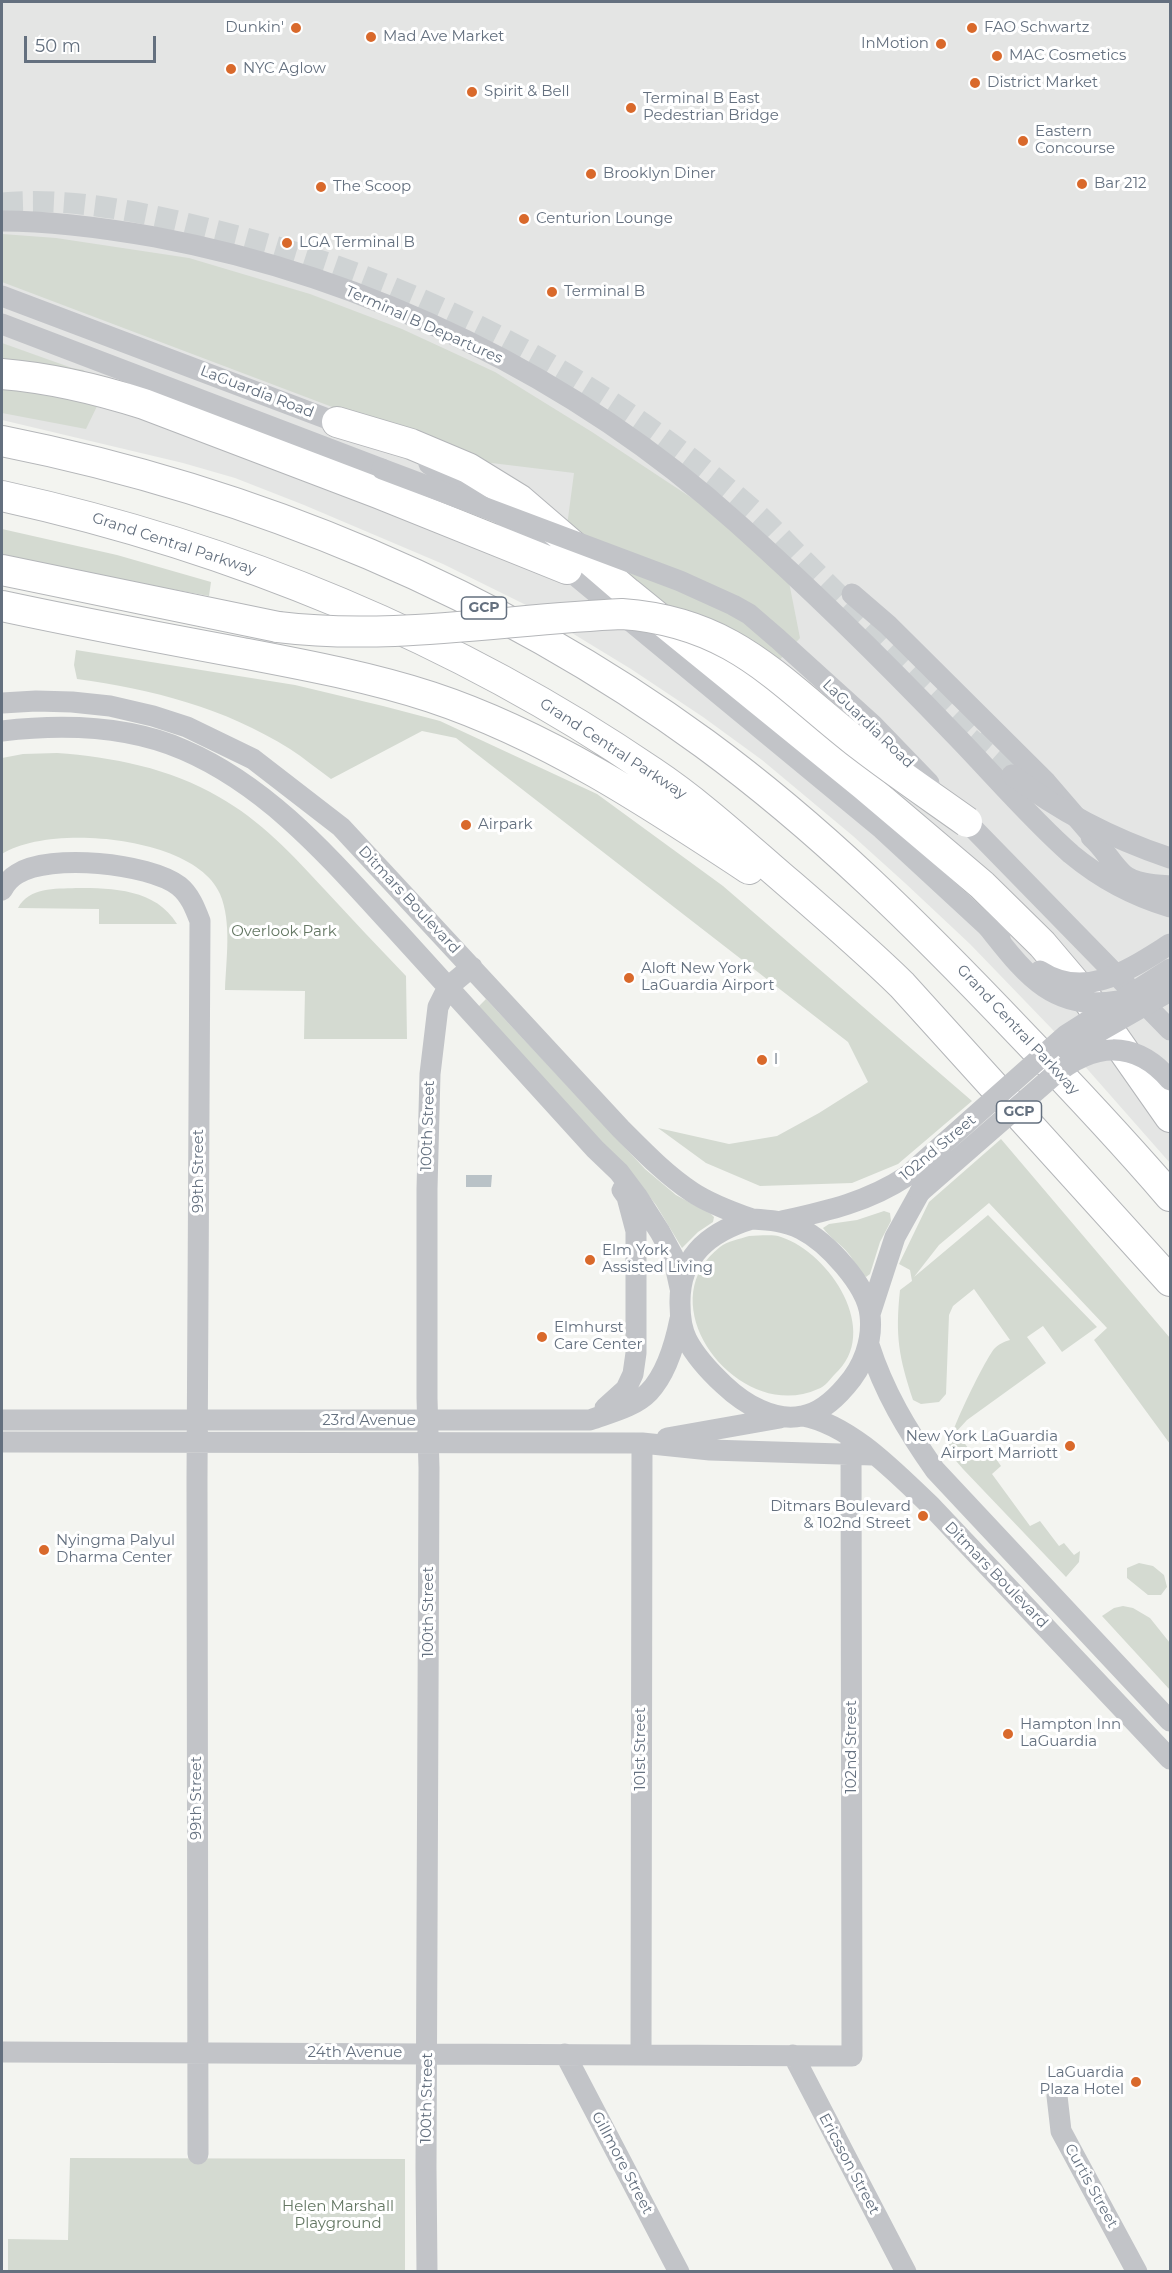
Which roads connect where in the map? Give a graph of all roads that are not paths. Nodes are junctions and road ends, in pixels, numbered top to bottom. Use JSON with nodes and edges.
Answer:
{"nodes":[{"id":1,"x":2,"y":222,"type":"edge"},
{"id":2,"x":2,"y":296,"type":"edge"},
{"id":3,"x":2,"y":324,"type":"edge"},
{"id":4,"x":2,"y":374,"type":"edge"},
{"id":5,"x":337,"y":422,"type":"junction"},
{"id":6,"x":2,"y":441,"type":"edge"},
{"id":7,"x":2,"y":496,"type":"edge"},
{"id":8,"x":567,"y":569,"type":"junction"},
{"id":9,"x":2,"y":570,"type":"edge"},
{"id":10,"x":852,"y":594,"type":"dead end"},
{"id":11,"x":2,"y":608,"type":"edge"},
{"id":12,"x":2,"y":703,"type":"edge"},
{"id":13,"x":2,"y":730,"type":"edge"},
{"id":14,"x":990,"y":743,"type":"tunnel mouth"},
{"id":15,"x":1012,"y":775,"type":"tunnel mouth"},
{"id":16,"x":968,"y":822,"type":"junction"},
{"id":17,"x":1102,"y":847,"type":"junction"},
{"id":18,"x":1170,"y":858,"type":"edge"},
{"id":19,"x":1170,"y":886,"type":"edge"},
{"id":20,"x":2,"y":890,"type":"edge"},
{"id":21,"x":1170,"y":907,"type":"edge"},
{"id":22,"x":988,"y":927,"type":"junction"},
{"id":23,"x":1170,"y":944,"type":"edge"},
{"id":24,"x":863,"y":947,"type":"junction"},
{"id":25,"x":472,"y":967,"type":"junction"},
{"id":26,"x":1170,"y":969,"type":"edge"},
{"id":27,"x":448,"y":987,"type":"junction"},
{"id":28,"x":1170,"y":991,"type":"edge"},
{"id":29,"x":1120,"y":1000,"type":"junction"},
{"id":30,"x":1170,"y":1030,"type":"edge"},
{"id":31,"x":1017,"y":1080,"type":"junction"},
{"id":32,"x":1170,"y":1080,"type":"edge"},
{"id":33,"x":1170,"y":1117,"type":"edge"},
{"id":34,"x":595,"y":1149,"type":"junction"},
{"id":35,"x":914,"y":1184,"type":"junction"},
{"id":36,"x":1170,"y":1196,"type":"edge"},
{"id":37,"x":752,"y":1219,"type":"junction"},
{"id":38,"x":782,"y":1221,"type":"junction"},
{"id":39,"x":1170,"y":1281,"type":"edge"},
{"id":40,"x":680,"y":1288,"type":"junction"},
{"id":41,"x":870,"y":1314,"type":"junction"},
{"id":42,"x":680,"y":1319,"type":"junction"},
{"id":43,"x":869,"y":1345,"type":"junction"},
{"id":44,"x":793,"y":1417,"type":"junction"},
{"id":45,"x":2,"y":1420,"type":"edge"},
{"id":46,"x":428,"y":1420,"type":"junction"},
{"id":47,"x":590,"y":1420,"type":"junction"},
{"id":48,"x":198,"y":1432,"type":"junction"},
{"id":49,"x":2,"y":1442,"type":"edge"},
{"id":50,"x":428,"y":1443,"type":"junction"},
{"id":51,"x":642,"y":1443,"type":"junction"},
{"id":52,"x":851,"y":1447,"type":"junction"},
{"id":53,"x":873,"y":1455,"type":"joint"},
{"id":54,"x":1170,"y":1721,"type":"edge"},
{"id":55,"x":1170,"y":1759,"type":"edge"},
{"id":56,"x":2,"y":2052,"type":"edge"},
{"id":57,"x":197,"y":2053,"type":"junction"},
{"id":58,"x":428,"y":2054,"type":"junction"},
{"id":59,"x":565,"y":2054,"type":"junction"},
{"id":60,"x":641,"y":2055,"type":"junction"},
{"id":61,"x":793,"y":2055,"type":"junction"},
{"id":62,"x":852,"y":2056,"type":"joint"},
{"id":63,"x":1057,"y":2096,"type":"dead end"},
{"id":64,"x":198,"y":2154,"type":"dead end"},
{"id":65,"x":428,"y":2249,"type":"junction"},
{"id":66,"x":427,"y":2271,"type":"edge"},
{"id":67,"x":440,"y":2271,"type":"edge"},
{"id":68,"x":679,"y":2271,"type":"edge"},
{"id":69,"x":906,"y":2271,"type":"edge"},
{"id":70,"x":1137,"y":2271,"type":"edge"}],
"edges":[{"from":1,"to":21,"type":"street","name":"Terminal B Departures"},
{"from":2,"to":5,"type":"street","name":"LaGuardia Road"},
{"from":3,"to":16,"type":"street","name":"LaGuardia Road","bridge":true},
{"from":4,"to":8,"type":"highway"},
{"from":5,"to":8,"type":"street","name":"LaGuardia Road"},
{"from":5,"to":33,"type":"highway"},
{"from":6,"to":36,"type":"highway","name":"Grand Central Parkway","number":"GCP"},
{"from":7,"to":24,"type":"highway","name":"Grand Central Parkway","number":"GCP"},
{"from":8,"to":22,"type":"street","name":"LaGuardia Road"},
{"from":9,"to":16,"type":"highway","bridge":true},
{"from":10,"to":17,"type":"street"},
{"from":11,"to":24,"type":"highway"},
{"from":12,"to":25,"type":"street","name":"Ditmars Boulevard"},
{"from":13,"to":27,"type":"street","name":"Ditmars Boulevard"},
{"from":14,"to":17,"type":"street"},
{"from":15,"to":18,"type":"street","bridge":true},
{"from":16,"to":30,"type":"street","name":"LaGuardia Road"},
{"from":17,"to":19,"type":"street"},
{"from":20,"to":48,"type":"street","name":"99th Street"},
{"from":22,"to":23,"type":"street","bridge":true},
{"from":22,"to":29,"type":"street","bridge":true},
{"from":24,"to":39,"type":"highway","name":"Grand Central Parkway","number":"GCP"},
{"from":25,"to":27,"type":"street","name":"100th Street"},
{"from":25,"to":37,"type":"street","name":"Ditmars Boulevard"},
{"from":26,"to":29,"type":"street","bridge":true},
{"from":27,"to":34,"type":"street","name":"Ditmars Boulevard"},
{"from":27,"to":46,"type":"street","name":"100th Street"},
{"from":28,"to":31,"type":"street","bridge":true},
{"from":29,"to":31,"type":"street","bridge":true},
{"from":31,"to":35,"type":"street","name":"102nd Street","bridge":true},
{"from":32,"to":35,"type":"street","name":"102nd Street","bridge":true},
{"from":34,"to":40,"type":"street","name":"Ditmars Boulevard"},
{"from":34,"to":47,"type":"street"},
{"from":35,"to":38,"type":"street","name":"102nd Street"},
{"from":35,"to":41,"type":"street","name":"102nd Street"},
{"from":37,"to":38,"type":"street"},
{"from":37,"to":40,"type":"street"},
{"from":38,"to":41,"type":"street"},
{"from":40,"to":42,"type":"street"},
{"from":41,"to":43,"type":"street"},
{"from":42,"to":44,"type":"street"},
{"from":42,"to":47,"type":"street","name":"23rd Avenue"},
{"from":43,"to":44,"type":"street"},
{"from":43,"to":54,"type":"street","name":"Ditmars Boulevard"},
{"from":44,"to":51,"type":"street","name":"23rd Avenue"},
{"from":44,"to":52,"type":"street"},
{"from":45,"to":48,"type":"street","name":"23rd Avenue"},
{"from":46,"to":47,"type":"street","name":"23rd Avenue"},
{"from":46,"to":48,"type":"street","name":"23rd Avenue"},
{"from":46,"to":50,"type":"street","name":"100th Street"},
{"from":48,"to":49,"type":"street","name":"23rd Avenue"},
{"from":48,"to":50,"type":"street","name":"23rd Avenue"},
{"from":48,"to":57,"type":"street","name":"99th Street"},
{"from":50,"to":51,"type":"street","name":"23rd Avenue"},
{"from":50,"to":58,"type":"street","name":"100th Street"},
{"from":51,"to":52,"type":"street","name":"23rd Avenue"},
{"from":51,"to":60,"type":"street","name":"101st Street"},
{"from":52,"to":53,"type":"street","name":"23rd Avenue"},
{"from":52,"to":62,"type":"street","name":"102nd Street"},
{"from":53,"to":55,"type":"street","name":"Ditmars Boulevard"},
{"from":56,"to":57,"type":"street","name":"24th Avenue"},
{"from":57,"to":58,"type":"street","name":"24th Avenue"},
{"from":57,"to":64,"type":"street","name":"99th Street"},
{"from":58,"to":59,"type":"street","name":"24th Avenue"},
{"from":58,"to":65,"type":"street","name":"100th Street"},
{"from":59,"to":60,"type":"street","name":"24th Avenue"},
{"from":59,"to":68,"type":"street","name":"Gillmore Street"},
{"from":60,"to":61,"type":"street","name":"24th Avenue"},
{"from":61,"to":62,"type":"street","name":"24th Avenue"},
{"from":61,"to":69,"type":"street","name":"Ericsson Street"},
{"from":63,"to":70,"type":"street","name":"Curtis Street"},
{"from":65,"to":66,"type":"street","name":"100th Street"},
{"from":65,"to":67,"type":"street"}]}
